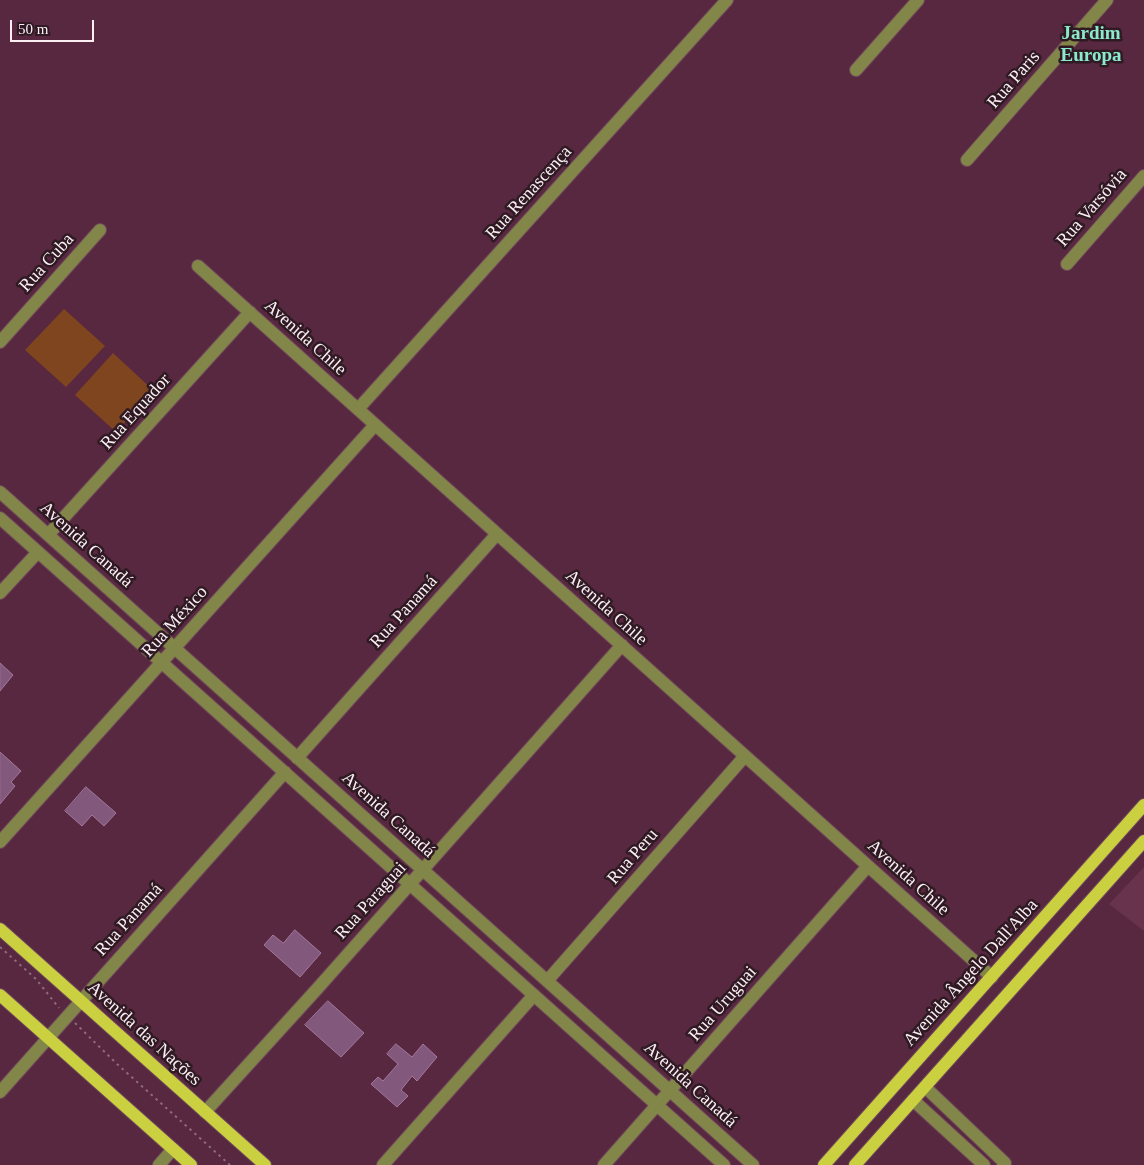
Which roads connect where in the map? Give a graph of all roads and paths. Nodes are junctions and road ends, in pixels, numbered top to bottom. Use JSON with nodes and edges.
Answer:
{"nodes":[{"id":1,"x":727,"y":0,"type":"edge"},
{"id":2,"x":918,"y":0,"type":"edge"},
{"id":3,"x":1107,"y":0,"type":"edge"},
{"id":4,"x":856,"y":70,"type":"dead end"},
{"id":5,"x":968,"y":160,"type":"dead end"},
{"id":6,"x":1144,"y":176,"type":"edge"},
{"id":7,"x":100,"y":230,"type":"dead end"},
{"id":8,"x":1067,"y":264,"type":"dead end"},
{"id":9,"x":198,"y":266,"type":"dead end"},
{"id":10,"x":250,"y":312,"type":"junction"},
{"id":11,"x":0,"y":342,"type":"edge"},
{"id":12,"x":358,"y":409,"type":"junction"},
{"id":13,"x":375,"y":425,"type":"junction"},
{"id":14,"x":0,"y":492,"type":"edge"},
{"id":15,"x":0,"y":518,"type":"edge"},
{"id":16,"x":497,"y":534,"type":"junction"},
{"id":17,"x":48,"y":535,"type":"junction"},
{"id":18,"x":38,"y":552,"type":"junction"},
{"id":19,"x":0,"y":593,"type":"edge"},
{"id":20,"x":622,"y":645,"type":"junction"},
{"id":21,"x":175,"y":648,"type":"junction"},
{"id":22,"x":162,"y":662,"type":"junction"},
{"id":23,"x":745,"y":756,"type":"junction"},
{"id":24,"x":297,"y":758,"type":"junction"},
{"id":25,"x":284,"y":772,"type":"junction"},
{"id":26,"x":1144,"y":805,"type":"edge"},
{"id":27,"x":1144,"y":841,"type":"edge"},
{"id":28,"x":0,"y":842,"type":"edge"},
{"id":29,"x":868,"y":866,"type":"junction"},
{"id":30,"x":423,"y":870,"type":"junction"},
{"id":31,"x":410,"y":884,"type":"junction"},
{"id":32,"x":0,"y":929,"type":"edge"},
{"id":33,"x":0,"y":947,"type":"edge"},
{"id":34,"x":992,"y":977,"type":"junction"},
{"id":35,"x":547,"y":982,"type":"junction"},
{"id":36,"x":0,"y":995,"type":"edge"},
{"id":37,"x":534,"y":995,"type":"junction"},
{"id":38,"x":80,"y":1001,"type":"junction"},
{"id":39,"x":67,"y":1016,"type":"junction"},
{"id":40,"x":48,"y":1038,"type":"junction"},
{"id":41,"x":925,"y":1087,"type":"junction"},
{"id":42,"x":669,"y":1091,"type":"junction"},
{"id":43,"x":0,"y":1092,"type":"edge"},
{"id":44,"x":913,"y":1100,"type":"junction"},
{"id":45,"x":657,"y":1105,"type":"junction"},
{"id":46,"x":205,"y":1112,"type":"junction"},
{"id":47,"x":173,"y":1149,"type":"junction"},
{"id":48,"x":1004,"y":1164,"type":"edge"},
{"id":49,"x":159,"y":1165,"type":"edge"},
{"id":50,"x":191,"y":1165,"type":"edge"},
{"id":51,"x":230,"y":1165,"type":"edge"},
{"id":52,"x":265,"y":1165,"type":"edge"},
{"id":53,"x":383,"y":1165,"type":"edge"},
{"id":54,"x":604,"y":1165,"type":"edge"},
{"id":55,"x":724,"y":1165,"type":"edge"},
{"id":56,"x":752,"y":1165,"type":"edge"},
{"id":57,"x":824,"y":1165,"type":"edge"},
{"id":58,"x":855,"y":1165,"type":"edge"},
{"id":59,"x":984,"y":1165,"type":"edge"}],
"edges":[{"from":1,"to":12,"type":"street","name":"Rua Renascença"},
{"from":2,"to":4,"type":"street"},
{"from":3,"to":5,"type":"street","name":"Rua Paris"},
{"from":6,"to":8,"type":"street","name":"Rua Varsóvia"},
{"from":7,"to":11,"type":"street","name":"Rua Cuba"},
{"from":9,"to":10,"type":"street","name":"Avenida Chile"},
{"from":10,"to":12,"type":"street","name":"Avenida Chile"},
{"from":10,"to":17,"type":"street","name":"Rua Equador"},
{"from":12,"to":13,"type":"street","name":"Avenida Chile"},
{"from":13,"to":16,"type":"street","name":"Avenida Chile"},
{"from":13,"to":21,"type":"street","name":"Rua México"},
{"from":14,"to":17,"type":"street","name":"Avenida Canadá"},
{"from":15,"to":18,"type":"street","name":"Avenida Canadá"},
{"from":16,"to":20,"type":"street","name":"Avenida Chile"},
{"from":16,"to":24,"type":"street","name":"Rua Panamá"},
{"from":17,"to":21,"type":"street","name":"Avenida Canadá"},
{"from":18,"to":19,"type":"street"},
{"from":18,"to":22,"type":"street","name":"Avenida Canadá"},
{"from":20,"to":23,"type":"street","name":"Avenida Chile"},
{"from":20,"to":30,"type":"street","name":"Rua Paraguai"},
{"from":21,"to":22,"type":"street","name":"Rua México"},
{"from":21,"to":24,"type":"street","name":"Avenida Canadá"},
{"from":22,"to":25,"type":"street","name":"Avenida Canadá"},
{"from":22,"to":28,"type":"street","name":"Rua México"},
{"from":23,"to":29,"type":"street","name":"Avenida Chile"},
{"from":23,"to":35,"type":"street","name":"Rua Peru"},
{"from":24,"to":30,"type":"street","name":"Avenida Canadá"},
{"from":25,"to":31,"type":"street","name":"Avenida Canadá"},
{"from":25,"to":38,"type":"street","name":"Rua Panamá"},
{"from":26,"to":34,"type":"main road","name":"Avenida Ângelo Dall'Alba"},
{"from":27,"to":41,"type":"main road"},
{"from":29,"to":34,"type":"street","name":"Avenida Chile"},
{"from":29,"to":42,"type":"street","name":"Rua Uruguai"},
{"from":30,"to":31,"type":"street","name":"Rua Paraguai"},
{"from":30,"to":35,"type":"street","name":"Avenida Canadá"},
{"from":31,"to":37,"type":"street","name":"Avenida Canadá"},
{"from":31,"to":46,"type":"street","name":"Rua Paraguai"},
{"from":32,"to":38,"type":"main road","name":"Avenida das Nações"},
{"from":33,"to":39,"type":"path"},
{"from":34,"to":57,"type":"main road","name":"Avenida Ângelo Dall'Alba"},
{"from":35,"to":42,"type":"street","name":"Avenida Canadá"},
{"from":36,"to":40,"type":"main road"},
{"from":37,"to":45,"type":"street","name":"Avenida Canadá"},
{"from":37,"to":53,"type":"street"},
{"from":38,"to":39,"type":"street","name":"Rua Panamá"},
{"from":38,"to":46,"type":"main road","name":"Avenida das Nações"},
{"from":39,"to":40,"type":"street","name":"Rua Panamá"},
{"from":39,"to":51,"type":"path"},
{"from":40,"to":43,"type":"street","name":"Rua Panamá"},
{"from":40,"to":47,"type":"main road"},
{"from":41,"to":44,"type":"main road"},
{"from":41,"to":48,"type":"street"},
{"from":42,"to":45,"type":"street","name":"Rua Uruguai"},
{"from":42,"to":56,"type":"street","name":"Avenida Canadá"},
{"from":44,"to":58,"type":"main road"},
{"from":44,"to":59,"type":"street"},
{"from":45,"to":54,"type":"street","name":"Rua Uruguai"},
{"from":45,"to":55,"type":"street","name":"Avenida Canadá"},
{"from":46,"to":52,"type":"main road","name":"Avenida das Nações"},
{"from":47,"to":49,"type":"street"},
{"from":47,"to":50,"type":"main road"}]}
